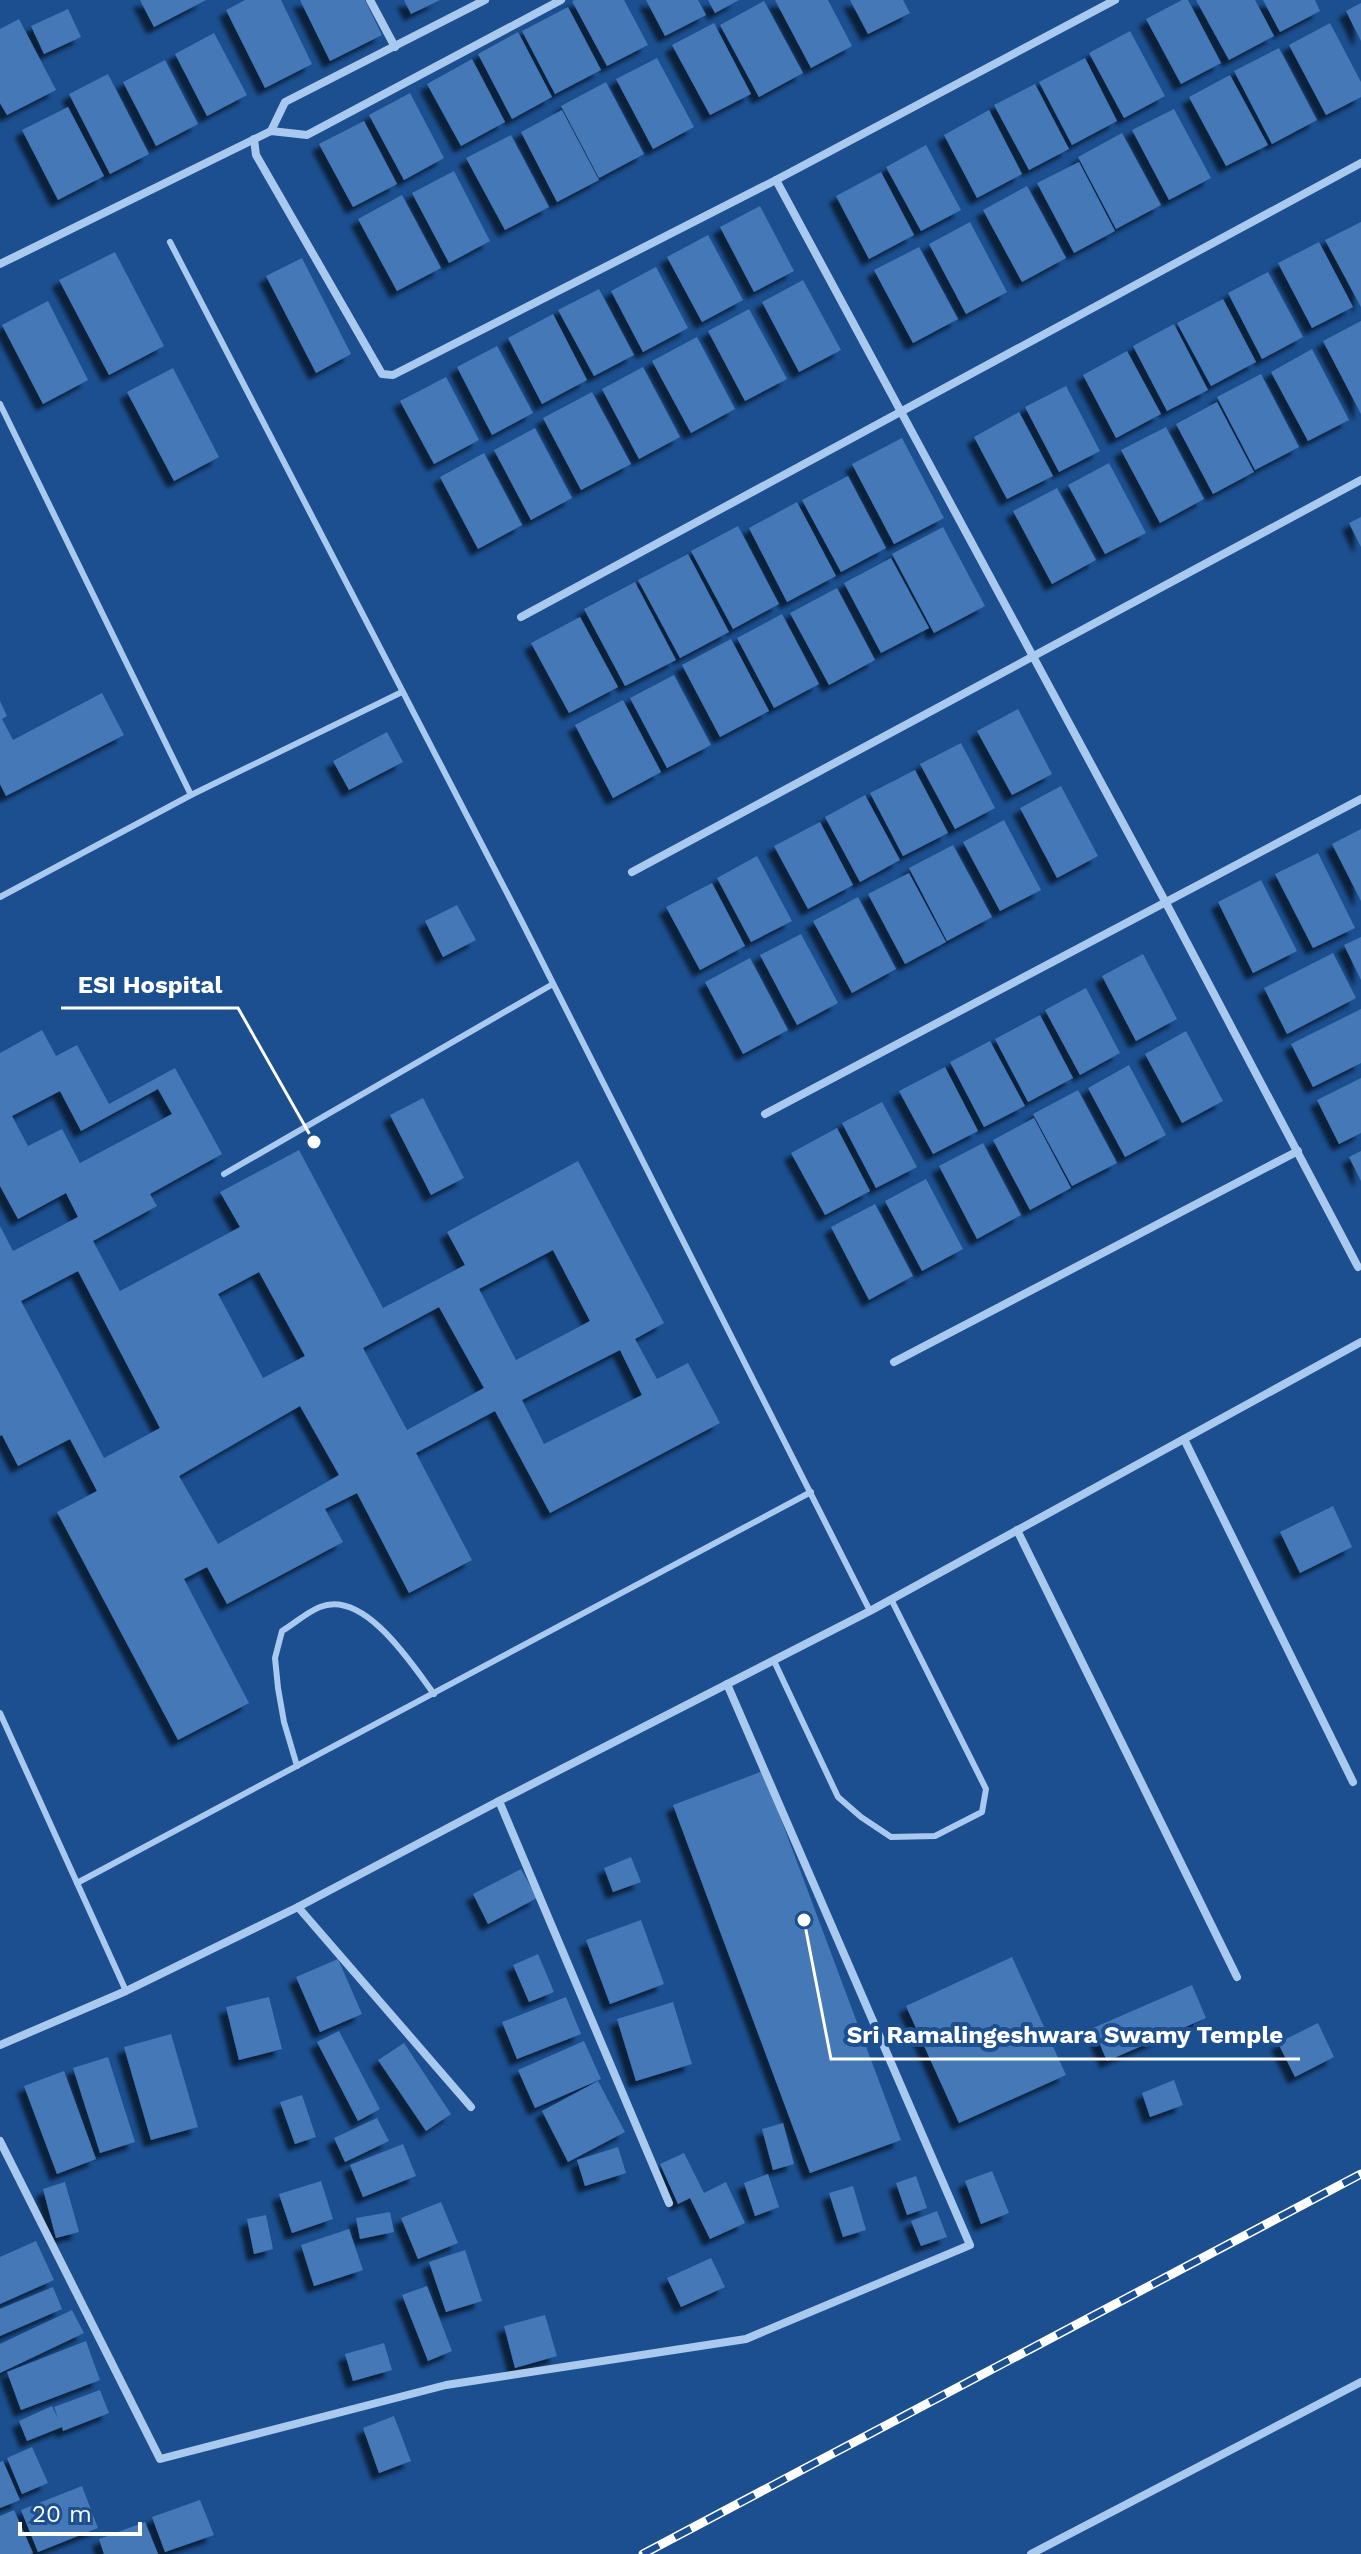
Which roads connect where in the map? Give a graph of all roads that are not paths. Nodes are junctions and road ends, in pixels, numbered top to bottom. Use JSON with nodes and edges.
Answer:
{"nodes":[{"id":1,"x":370,"y":0,"type":"edge"},
{"id":2,"x":485,"y":0,"type":"edge"},
{"id":3,"x":561,"y":0,"type":"edge"},
{"id":4,"x":1115,"y":0,"type":"edge"},
{"id":5,"x":395,"y":47,"type":"junction"},
{"id":6,"x":271,"y":131,"type":"junction"},
{"id":7,"x":254,"y":139,"type":"junction"},
{"id":8,"x":1361,"y":163,"type":"edge"},
{"id":9,"x":776,"y":180,"type":"junction"},
{"id":10,"x":170,"y":242,"type":"dead end"},
{"id":11,"x":0,"y":264,"type":"edge"},
{"id":12,"x":0,"y":404,"type":"edge"},
{"id":13,"x":901,"y":412,"type":"junction"},
{"id":14,"x":1361,"y":480,"type":"edge"},
{"id":15,"x":521,"y":617,"type":"dead end"},
{"id":16,"x":1033,"y":656,"type":"junction"},
{"id":17,"x":402,"y":692,"type":"junction"},
{"id":18,"x":191,"y":795,"type":"junction"},
{"id":19,"x":1361,"y":799,"type":"edge"},
{"id":20,"x":632,"y":872,"type":"dead end"},
{"id":21,"x":0,"y":897,"type":"edge"},
{"id":22,"x":1166,"y":903,"type":"junction"},
{"id":23,"x":553,"y":984,"type":"junction"},
{"id":24,"x":765,"y":1114,"type":"dead end"},
{"id":25,"x":1298,"y":1151,"type":"junction"},
{"id":26,"x":224,"y":1174,"type":"dead end"},
{"id":27,"x":1358,"y":1267,"type":"dead end"},
{"id":28,"x":1361,"y":1342,"type":"edge"},
{"id":29,"x":894,"y":1362,"type":"dead end"},
{"id":30,"x":1184,"y":1439,"type":"junction"},
{"id":31,"x":811,"y":1492,"type":"junction"},
{"id":32,"x":1017,"y":1530,"type":"junction"},
{"id":33,"x":891,"y":1599,"type":"junction"},
{"id":34,"x":870,"y":1611,"type":"junction"},
{"id":35,"x":774,"y":1661,"type":"junction"},
{"id":36,"x":727,"y":1684,"type":"junction"},
{"id":37,"x":434,"y":1694,"type":"junction"},
{"id":38,"x":0,"y":1713,"type":"edge"},
{"id":39,"x":297,"y":1766,"type":"junction"},
{"id":40,"x":1353,"y":1782,"type":"dead end"},
{"id":41,"x":499,"y":1801,"type":"junction"},
{"id":42,"x":77,"y":1883,"type":"junction"},
{"id":43,"x":298,"y":1907,"type":"junction"},
{"id":44,"x":1237,"y":1977,"type":"dead end"},
{"id":45,"x":126,"y":1991,"type":"junction"},
{"id":46,"x":0,"y":2045,"type":"edge"},
{"id":47,"x":471,"y":2107,"type":"dead end"},
{"id":48,"x":0,"y":2141,"type":"edge"},
{"id":49,"x":669,"y":2203,"type":"dead end"},
{"id":50,"x":1361,"y":2382,"type":"edge"},
{"id":51,"x":1031,"y":2554,"type":"edge"}],
"edges":[{"from":1,"to":5,"type":"street"},
{"from":2,"to":5,"type":"street"},
{"from":3,"to":6,"type":"street"},
{"from":4,"to":9,"type":"street"},
{"from":5,"to":6,"type":"street"},
{"from":6,"to":7,"type":"street"},
{"from":7,"to":9,"type":"street"},
{"from":7,"to":11,"type":"street"},
{"from":8,"to":13,"type":"street"},
{"from":9,"to":13,"type":"street"},
{"from":10,"to":17,"type":"lane"},
{"from":12,"to":18,"type":"lane"},
{"from":13,"to":15,"type":"street"},
{"from":13,"to":16,"type":"street"},
{"from":14,"to":16,"type":"street"},
{"from":16,"to":20,"type":"street"},
{"from":16,"to":22,"type":"street"},
{"from":17,"to":18,"type":"lane"},
{"from":17,"to":23,"type":"lane"},
{"from":18,"to":21,"type":"lane"},
{"from":19,"to":22,"type":"street"},
{"from":22,"to":24,"type":"street"},
{"from":22,"to":25,"type":"street"},
{"from":23,"to":26,"type":"lane"},
{"from":23,"to":31,"type":"lane"},
{"from":25,"to":27,"type":"street"},
{"from":25,"to":29,"type":"street"},
{"from":28,"to":30,"type":"street"},
{"from":30,"to":32,"type":"street"},
{"from":30,"to":40,"type":"street"},
{"from":31,"to":34,"type":"lane"},
{"from":31,"to":37,"type":"lane"},
{"from":32,"to":33,"type":"street"},
{"from":32,"to":44,"type":"street"},
{"from":33,"to":34,"type":"street"},
{"from":33,"to":35,"type":"lane"},
{"from":34,"to":35,"type":"street"},
{"from":35,"to":36,"type":"street"},
{"from":36,"to":41,"type":"street"},
{"from":36,"to":48,"type":"street"},
{"from":37,"to":39,"type":"lane"},
{"from":37,"to":39,"type":"lane"},
{"from":38,"to":42,"type":"lane"},
{"from":39,"to":42,"type":"lane"},
{"from":41,"to":43,"type":"street"},
{"from":41,"to":49,"type":"street"},
{"from":42,"to":45,"type":"lane"},
{"from":43,"to":45,"type":"street"},
{"from":43,"to":47,"type":"street"},
{"from":45,"to":46,"type":"street"},
{"from":50,"to":51,"type":"street"}]}
